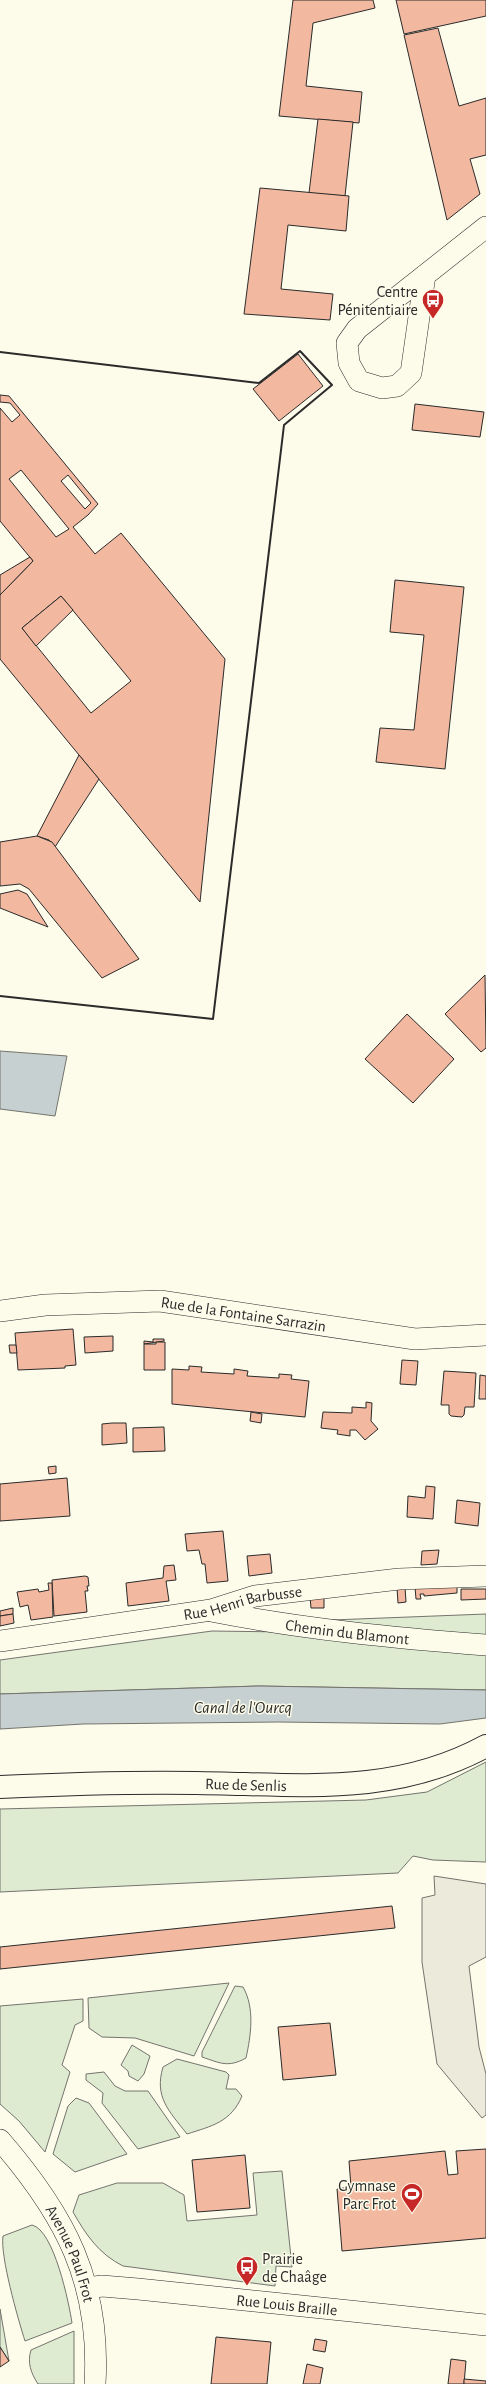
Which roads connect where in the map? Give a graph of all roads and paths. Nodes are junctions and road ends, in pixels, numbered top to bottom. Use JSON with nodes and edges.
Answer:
{"nodes":[{"id":1,"x":486,"y":227,"type":"edge"},
{"id":2,"x":425,"y":275,"type":"junction"},
{"id":3,"x":0,"y":1311,"type":"edge"},
{"id":4,"x":486,"y":1335,"type":"edge"},
{"id":5,"x":486,"y":1576,"type":"edge"},
{"id":6,"x":211,"y":1610,"type":"junction"},
{"id":7,"x":0,"y":1641,"type":"edge"},
{"id":8,"x":486,"y":1645,"type":"edge"},
{"id":9,"x":486,"y":1746,"type":"edge"},
{"id":10,"x":0,"y":1787,"type":"edge"},
{"id":11,"x":0,"y":2140,"type":"edge"},
{"id":12,"x":88,"y":2288,"type":"junction"},
{"id":13,"x":486,"y":2325,"type":"edge"},
{"id":14,"x":95,"y":2384,"type":"edge"}],
"edges":[{"from":1,"to":2,"type":"street"},
{"from":2,"to":2,"type":"street"},
{"from":3,"to":4,"type":"street","name":"Rue de la Fontaine Sarrazin"},
{"from":5,"to":6,"type":"street","name":"Rue Henri Barbusse"},
{"from":6,"to":7,"type":"street","name":"Rue Henri Barbusse"},
{"from":6,"to":8,"type":"street","name":"Chemin du Blamont"},
{"from":9,"to":10,"type":"main road","name":"Rue de Senlis"},
{"from":11,"to":12,"type":"street","name":"Avenue Paul Frot"},
{"from":12,"to":13,"type":"street","name":"Rue Louis Braille"},
{"from":12,"to":14,"type":"street","name":"Avenue Paul Frot"}]}
